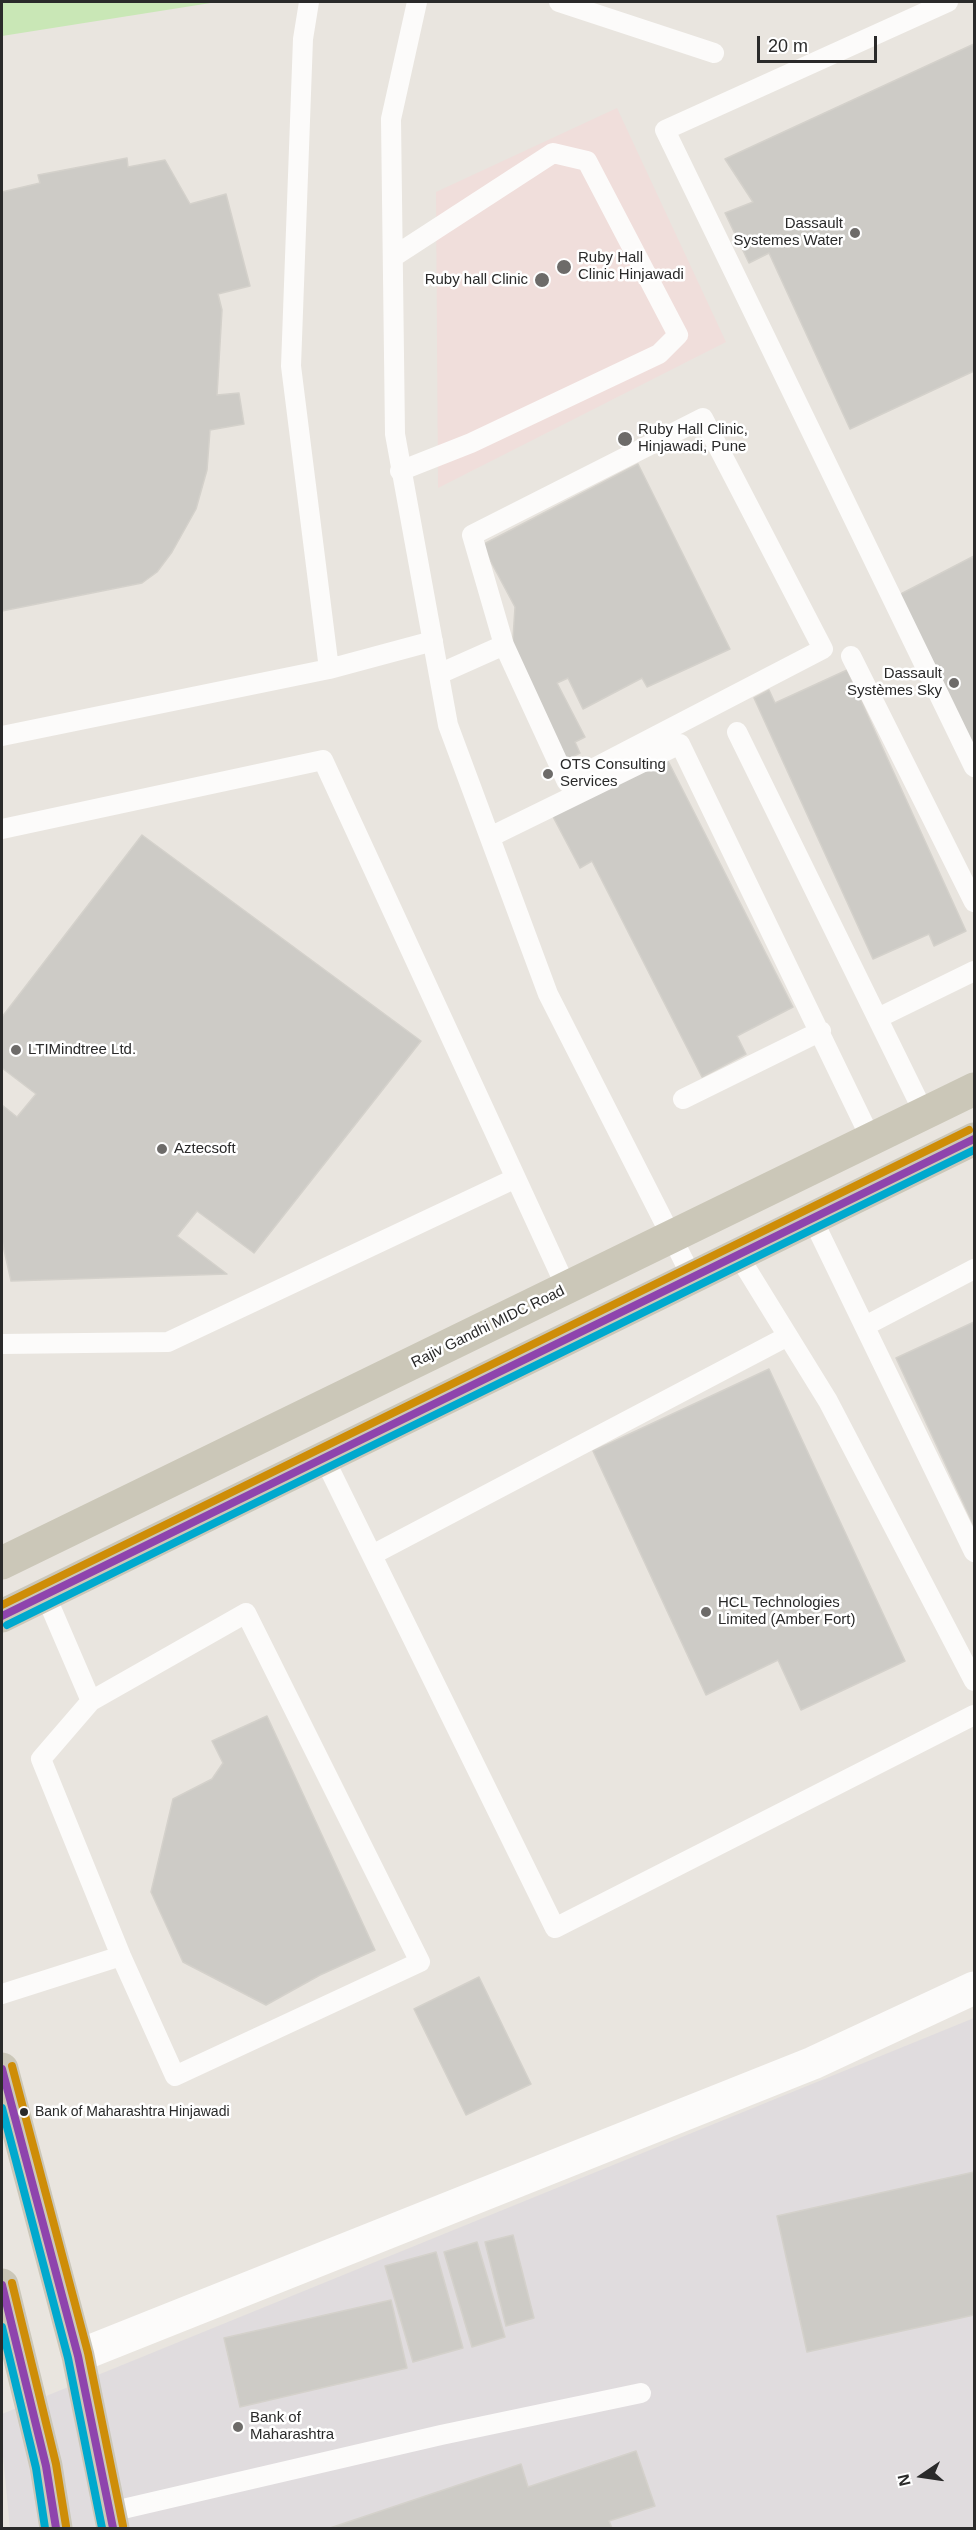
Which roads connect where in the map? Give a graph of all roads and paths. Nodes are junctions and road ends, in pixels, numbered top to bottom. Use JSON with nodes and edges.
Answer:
{"nodes":[{"id":1,"x":309,"y":2,"type":"edge"},
{"id":2,"x":417,"y":2,"type":"edge"},
{"id":3,"x":559,"y":2,"type":"edge"},
{"id":4,"x":948,"y":2,"type":"edge"},
{"id":5,"x":714,"y":53,"type":"dead end"},
{"id":6,"x":393,"y":257,"type":"junction"},
{"id":7,"x":400,"y":471,"type":"junction"},
{"id":8,"x":433,"y":641,"type":"junction"},
{"id":9,"x":504,"y":645,"type":"junction"},
{"id":10,"x":851,"y":656,"type":"dead end"},
{"id":11,"x":329,"y":669,"type":"junction"},
{"id":12,"x":439,"y":674,"type":"junction"},
{"id":13,"x":737,"y":732,"type":"dead end"},
{"id":14,"x":2,"y":736,"type":"edge"},
{"id":15,"x":975,"y":767,"type":"edge"},
{"id":16,"x":2,"y":829,"type":"edge"},
{"id":17,"x":490,"y":837,"type":"junction"},
{"id":18,"x":975,"y":902,"type":"edge"},
{"id":19,"x":975,"y":972,"type":"edge"},
{"id":20,"x":878,"y":1018,"type":"junction"},
{"id":21,"x":821,"y":1031,"type":"junction"},
{"id":22,"x":975,"y":1089,"type":"edge"},
{"id":23,"x":683,"y":1099,"type":"dead end"},
{"id":24,"x":924,"y":1113,"type":"junction"},
{"id":25,"x":871,"y":1139,"type":"junction"},
{"id":26,"x":975,"y":1139,"type":"edge"},
{"id":27,"x":514,"y":1179,"type":"junction"},
{"id":28,"x":812,"y":1218,"type":"junction"},
{"id":29,"x":671,"y":1237,"type":"junction"},
{"id":30,"x":738,"y":1255,"type":"junction"},
{"id":31,"x":975,"y":1269,"type":"edge"},
{"id":32,"x":692,"y":1277,"type":"junction"},
{"id":33,"x":567,"y":1288,"type":"junction"},
{"id":34,"x":865,"y":1326,"type":"junction"},
{"id":35,"x":788,"y":1336,"type":"junction"},
{"id":36,"x":2,"y":1344,"type":"edge"},
{"id":37,"x":324,"y":1458,"type":"junction"},
{"id":38,"x":975,"y":1552,"type":"edge"},
{"id":39,"x":372,"y":1555,"type":"junction"},
{"id":40,"x":2,"y":1563,"type":"edge"},
{"id":41,"x":45,"y":1594,"type":"junction"},
{"id":42,"x":2,"y":1616,"type":"edge"},
{"id":43,"x":975,"y":1681,"type":"edge"},
{"id":44,"x":91,"y":1701,"type":"junction"},
{"id":45,"x":975,"y":1715,"type":"edge"},
{"id":46,"x":121,"y":1956,"type":"junction"},
{"id":47,"x":975,"y":1988,"type":"edge"},
{"id":48,"x":2,"y":1994,"type":"edge"},
{"id":49,"x":2,"y":2069,"type":"edge"},
{"id":50,"x":2,"y":2285,"type":"edge"},
{"id":51,"x":78,"y":2356,"type":"junction"},
{"id":52,"x":641,"y":2393,"type":"dead end"},
{"id":53,"x":111,"y":2520,"type":"edge"},
{"id":54,"x":56,"y":2529,"type":"edge"}],
"edges":[{"from":1,"to":11,"type":"lane"},
{"from":2,"to":6,"type":"lane"},
{"from":3,"to":5,"type":"lane"},
{"from":4,"to":15,"type":"lane"},
{"from":6,"to":7,"type":"lane"},
{"from":6,"to":7,"type":"lane"},
{"from":7,"to":8,"type":"lane"},
{"from":8,"to":11,"type":"lane"},
{"from":8,"to":12,"type":"lane"},
{"from":9,"to":9,"type":"lane"},
{"from":9,"to":12,"type":"lane"},
{"from":10,"to":18,"type":"lane"},
{"from":11,"to":14,"type":"lane"},
{"from":12,"to":17,"type":"lane"},
{"from":13,"to":20,"type":"lane"},
{"from":16,"to":27,"type":"lane"},
{"from":17,"to":21,"type":"lane"},
{"from":17,"to":29,"type":"lane"},
{"from":19,"to":20,"type":"lane"},
{"from":20,"to":24,"type":"lane"},
{"from":21,"to":23,"type":"lane"},
{"from":21,"to":25,"type":"lane"},
{"from":22,"to":24,"type":"main road","name":"Rajiv Gandhi MIDC Road"},
{"from":24,"to":25,"type":"main road","name":"Rajiv Gandhi MIDC Road"},
{"from":25,"to":29,"type":"main road","name":"Rajiv Gandhi MIDC Road"},
{"from":26,"to":28,"type":"main road"},
{"from":27,"to":33,"type":"lane"},
{"from":27,"to":36,"type":"lane"},
{"from":28,"to":30,"type":"main road"},
{"from":28,"to":34,"type":"lane"},
{"from":29,"to":32,"type":"lane"},
{"from":29,"to":33,"type":"main road","name":"Rajiv Gandhi MIDC Road"},
{"from":30,"to":32,"type":"main road"},
{"from":30,"to":35,"type":"lane"},
{"from":31,"to":34,"type":"lane"},
{"from":32,"to":37,"type":"main road"},
{"from":33,"to":40,"type":"main road","name":"Rajiv Gandhi MIDC Road"},
{"from":34,"to":38,"type":"lane"},
{"from":35,"to":39,"type":"lane"},
{"from":35,"to":43,"type":"lane"},
{"from":37,"to":39,"type":"lane"},
{"from":37,"to":41,"type":"main road"},
{"from":39,"to":45,"type":"lane"},
{"from":41,"to":42,"type":"main road"},
{"from":41,"to":44,"type":"lane"},
{"from":44,"to":46,"type":"lane"},
{"from":44,"to":46,"type":"lane"},
{"from":46,"to":48,"type":"lane"},
{"from":47,"to":51,"type":"street"},
{"from":49,"to":51,"type":"main road"},
{"from":50,"to":54,"type":"main road"},
{"from":51,"to":53,"type":"main road"},
{"from":52,"to":53,"type":"lane"}]}
